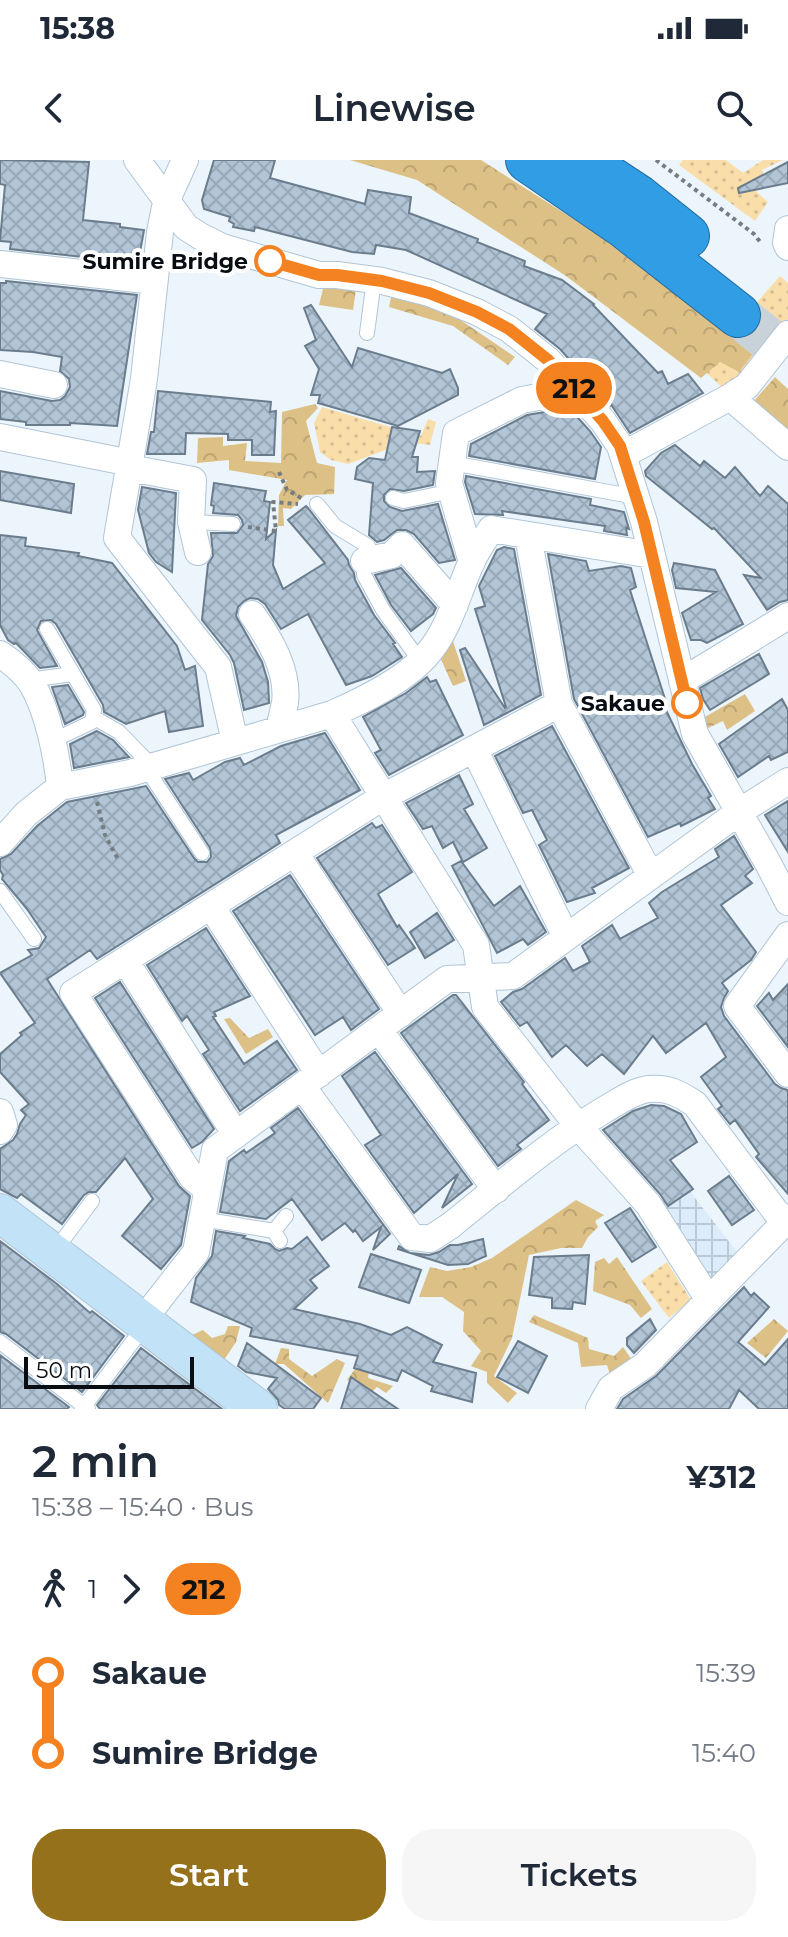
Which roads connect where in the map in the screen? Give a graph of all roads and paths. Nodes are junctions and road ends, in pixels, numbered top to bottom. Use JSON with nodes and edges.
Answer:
{"nodes":[{"id":1,"x":137,"y":160,"type":"edge"},
{"id":2,"x":185,"y":160,"type":"edge"},
{"id":3,"x":528,"y":160,"type":"edge"},
{"id":4,"x":582,"y":160,"type":"edge"},
{"id":5,"x":656,"y":160,"type":"edge"},
{"id":6,"x":672,"y":160,"type":"edge"},
{"id":7,"x":666,"y":167,"type":"junction"},
{"id":8,"x":166,"y":202,"type":"junction"},
{"id":9,"x":788,"y":229,"type":"edge"},
{"id":10,"x":775,"y":246,"type":"edge"},
{"id":11,"x":0,"y":264,"type":"edge"},
{"id":12,"x":374,"y":280,"type":"junction"},
{"id":13,"x":154,"y":281,"type":"junction"},
{"id":14,"x":367,"y":333,"type":"dead end"},
{"id":15,"x":788,"y":334,"type":"edge"},
{"id":16,"x":0,"y":374,"type":"edge"},
{"id":17,"x":54,"y":385,"type":"dead end"},
{"id":18,"x":575,"y":390,"type":"junction"},
{"id":19,"x":730,"y":397,"type":"junction"},
{"id":20,"x":0,"y":437,"type":"edge"},
{"id":21,"x":788,"y":447,"type":"edge"},
{"id":22,"x":623,"y":455,"type":"junction"},
{"id":23,"x":452,"y":463,"type":"junction"},
{"id":24,"x":130,"y":465,"type":"junction"},
{"id":25,"x":279,"y":472,"type":"dead end"},
{"id":26,"x":452,"y":491,"type":"junction"},
{"id":27,"x":636,"y":497,"type":"junction"},
{"id":28,"x":393,"y":498,"type":"dead end"},
{"id":29,"x":297,"y":504,"type":"dead end"},
{"id":30,"x":317,"y":504,"type":"joint"},
{"id":31,"x":191,"y":522,"type":"junction"},
{"id":32,"x":233,"y":524,"type":"joint"},
{"id":33,"x":528,"y":536,"type":"junction"},
{"id":34,"x":198,"y":552,"type":"dead end"},
{"id":35,"x":652,"y":555,"type":"junction"},
{"id":36,"x":368,"y":560,"type":"junction"},
{"id":37,"x":472,"y":562,"type":"junction"},
{"id":38,"x":455,"y":605,"type":"junction"},
{"id":39,"x":252,"y":614,"type":"dead end"},
{"id":40,"x":788,"y":616,"type":"edge"},
{"id":41,"x":47,"y":629,"type":"dead end"},
{"id":42,"x":0,"y":654,"type":"edge"},
{"id":43,"x":420,"y":661,"type":"junction"},
{"id":44,"x":73,"y":674,"type":"junction"},
{"id":45,"x":28,"y":680,"type":"junction"},
{"id":46,"x":682,"y":681,"type":"junction"},
{"id":47,"x":559,"y":704,"type":"junction"},
{"id":48,"x":332,"y":714,"type":"junction"},
{"id":49,"x":93,"y":717,"type":"junction"},
{"id":50,"x":279,"y":729,"type":"junction"},
{"id":51,"x":52,"y":741,"type":"junction"},
{"id":52,"x":235,"y":742,"type":"junction"},
{"id":53,"x":474,"y":749,"type":"junction"},
{"id":54,"x":149,"y":767,"type":"junction"},
{"id":55,"x":91,"y":781,"type":"junction"},
{"id":56,"x":788,"y":781,"type":"edge"},
{"id":57,"x":60,"y":787,"type":"junction"},
{"id":58,"x":383,"y":797,"type":"junction"},
{"id":59,"x":739,"y":812,"type":"junction"},
{"id":60,"x":0,"y":843,"type":"edge"},
{"id":61,"x":202,"y":853,"type":"dead end"},
{"id":62,"x":295,"y":853,"type":"junction"},
{"id":63,"x":119,"y":861,"type":"dead end"},
{"id":64,"x":651,"y":876,"type":"junction"},
{"id":65,"x":0,"y":891,"type":"edge"},
{"id":66,"x":788,"y":902,"type":"edge"},
{"id":67,"x":211,"y":906,"type":"junction"},
{"id":68,"x":788,"y":935,"type":"edge"},
{"id":69,"x":566,"y":937,"type":"junction"},
{"id":70,"x":34,"y":939,"type":"dead end"},
{"id":71,"x":125,"y":960,"type":"junction"},
{"id":72,"x":481,"y":977,"type":"junction"},
{"id":73,"x":401,"y":1014,"type":"junction"},
{"id":74,"x":379,"y":1030,"type":"junction"},
{"id":75,"x":788,"y":1074,"type":"edge"},
{"id":76,"x":310,"y":1080,"type":"junction"},
{"id":77,"x":0,"y":1112,"type":"edge"},
{"id":78,"x":578,"y":1126,"type":"junction"},
{"id":79,"x":0,"y":1131,"type":"edge"},
{"id":80,"x":236,"y":1135,"type":"junction"},
{"id":81,"x":207,"y":1189,"type":"junction"},
{"id":82,"x":496,"y":1190,"type":"junction"},
{"id":83,"x":92,"y":1201,"type":"dead end"},
{"id":84,"x":0,"y":1213,"type":"edge"},
{"id":85,"x":286,"y":1216,"type":"dead end"},
{"id":86,"x":202,"y":1219,"type":"junction"},
{"id":87,"x":787,"y":1221,"type":"edge"},
{"id":88,"x":52,"y":1253,"type":"junction"},
{"id":89,"x":709,"y":1300,"type":"junction"},
{"id":90,"x":144,"y":1322,"type":"junction"},
{"id":91,"x":0,"y":1342,"type":"edge"},
{"id":92,"x":84,"y":1408,"type":"edge"},
{"id":93,"x":258,"y":1409,"type":"edge"},
{"id":94,"x":599,"y":1409,"type":"edge"}],
"edges":[{"from":1,"to":8,"type":"street"},
{"from":2,"to":8,"type":"street"},
{"from":3,"to":4,"type":"highway"},
{"from":5,"to":7,"type":"path"},
{"from":6,"to":7,"type":"path"},
{"from":7,"to":10,"type":"path"},
{"from":8,"to":12,"type":"street"},
{"from":8,"to":13,"type":"street"},
{"from":9,"to":10,"type":"street"},
{"from":11,"to":13,"type":"street"},
{"from":12,"to":14,"type":"lane"},
{"from":12,"to":18,"type":"street"},
{"from":13,"to":24,"type":"street"},
{"from":15,"to":19,"type":"street"},
{"from":16,"to":17,"type":"street"},
{"from":18,"to":22,"type":"street"},
{"from":18,"to":23,"type":"street"},
{"from":19,"to":21,"type":"street"},
{"from":19,"to":22,"type":"street"},
{"from":20,"to":24,"type":"street"},
{"from":22,"to":27,"type":"street"},
{"from":23,"to":26,"type":"street"},
{"from":23,"to":27,"type":"lane"},
{"from":24,"to":31,"type":"street"},
{"from":24,"to":52,"type":"street"},
{"from":25,"to":30,"type":"path"},
{"from":26,"to":28,"type":"lane"},
{"from":26,"to":37,"type":"street"},
{"from":27,"to":35,"type":"street"},
{"from":29,"to":32,"type":"path"},
{"from":30,"to":36,"type":"lane"},
{"from":31,"to":32,"type":"lane"},
{"from":31,"to":34,"type":"street"},
{"from":33,"to":35,"type":"street"},
{"from":33,"to":37,"type":"street"},
{"from":33,"to":47,"type":"street"},
{"from":35,"to":46,"type":"street"},
{"from":36,"to":38,"type":"street"},
{"from":36,"to":43,"type":"lane"},
{"from":37,"to":38,"type":"street"},
{"from":38,"to":43,"type":"street"},
{"from":39,"to":50,"type":"street"},
{"from":40,"to":46,"type":"street"},
{"from":41,"to":44,"type":"lane"},
{"from":42,"to":45,"type":"street"},
{"from":43,"to":48,"type":"street"},
{"from":44,"to":45,"type":"lane"},
{"from":44,"to":49,"type":"lane"},
{"from":45,"to":51,"type":"street"},
{"from":46,"to":59,"type":"street"},
{"from":47,"to":53,"type":"street"},
{"from":47,"to":64,"type":"street"},
{"from":48,"to":50,"type":"street"},
{"from":48,"to":58,"type":"street"},
{"from":49,"to":51,"type":"lane"},
{"from":49,"to":54,"type":"lane"},
{"from":50,"to":52,"type":"street"},
{"from":51,"to":57,"type":"street"},
{"from":52,"to":54,"type":"street"},
{"from":53,"to":58,"type":"street"},
{"from":53,"to":69,"type":"street"},
{"from":54,"to":55,"type":"street"},
{"from":54,"to":61,"type":"lane"},
{"from":55,"to":57,"type":"street"},
{"from":55,"to":63,"type":"path"},
{"from":56,"to":59,"type":"street"},
{"from":57,"to":60,"type":"street"},
{"from":58,"to":62,"type":"street"},
{"from":58,"to":72,"type":"street"},
{"from":59,"to":64,"type":"street"},
{"from":59,"to":66,"type":"street"},
{"from":62,"to":67,"type":"street"},
{"from":62,"to":73,"type":"street"},
{"from":64,"to":69,"type":"street"},
{"from":65,"to":70,"type":"lane"},
{"from":67,"to":71,"type":"street"},
{"from":67,"to":76,"type":"street"},
{"from":68,"to":75,"type":"street"},
{"from":69,"to":72,"type":"street"},
{"from":71,"to":80,"type":"street"},
{"from":71,"to":81,"type":"street"},
{"from":72,"to":73,"type":"street"},
{"from":72,"to":78,"type":"street"},
{"from":73,"to":74,"type":"street"},
{"from":74,"to":76,"type":"street"},
{"from":74,"to":82,"type":"street"},
{"from":76,"to":80,"type":"street"},
{"from":76,"to":82,"type":"street"},
{"from":77,"to":79,"type":"street"},
{"from":78,"to":82,"type":"street"},
{"from":78,"to":87,"type":"street"},
{"from":78,"to":89,"type":"street"},
{"from":80,"to":81,"type":"street"},
{"from":81,"to":86,"type":"street"},
{"from":83,"to":88,"type":"lane"},
{"from":84,"to":88,"type":"street"},
{"from":85,"to":86,"type":"lane"},
{"from":86,"to":90,"type":"street"},
{"from":87,"to":89,"type":"street"},
{"from":88,"to":90,"type":"street"},
{"from":89,"to":94,"type":"street"},
{"from":90,"to":92,"type":"lane"},
{"from":90,"to":93,"type":"street"},
{"from":91,"to":92,"type":"lane"}]}
